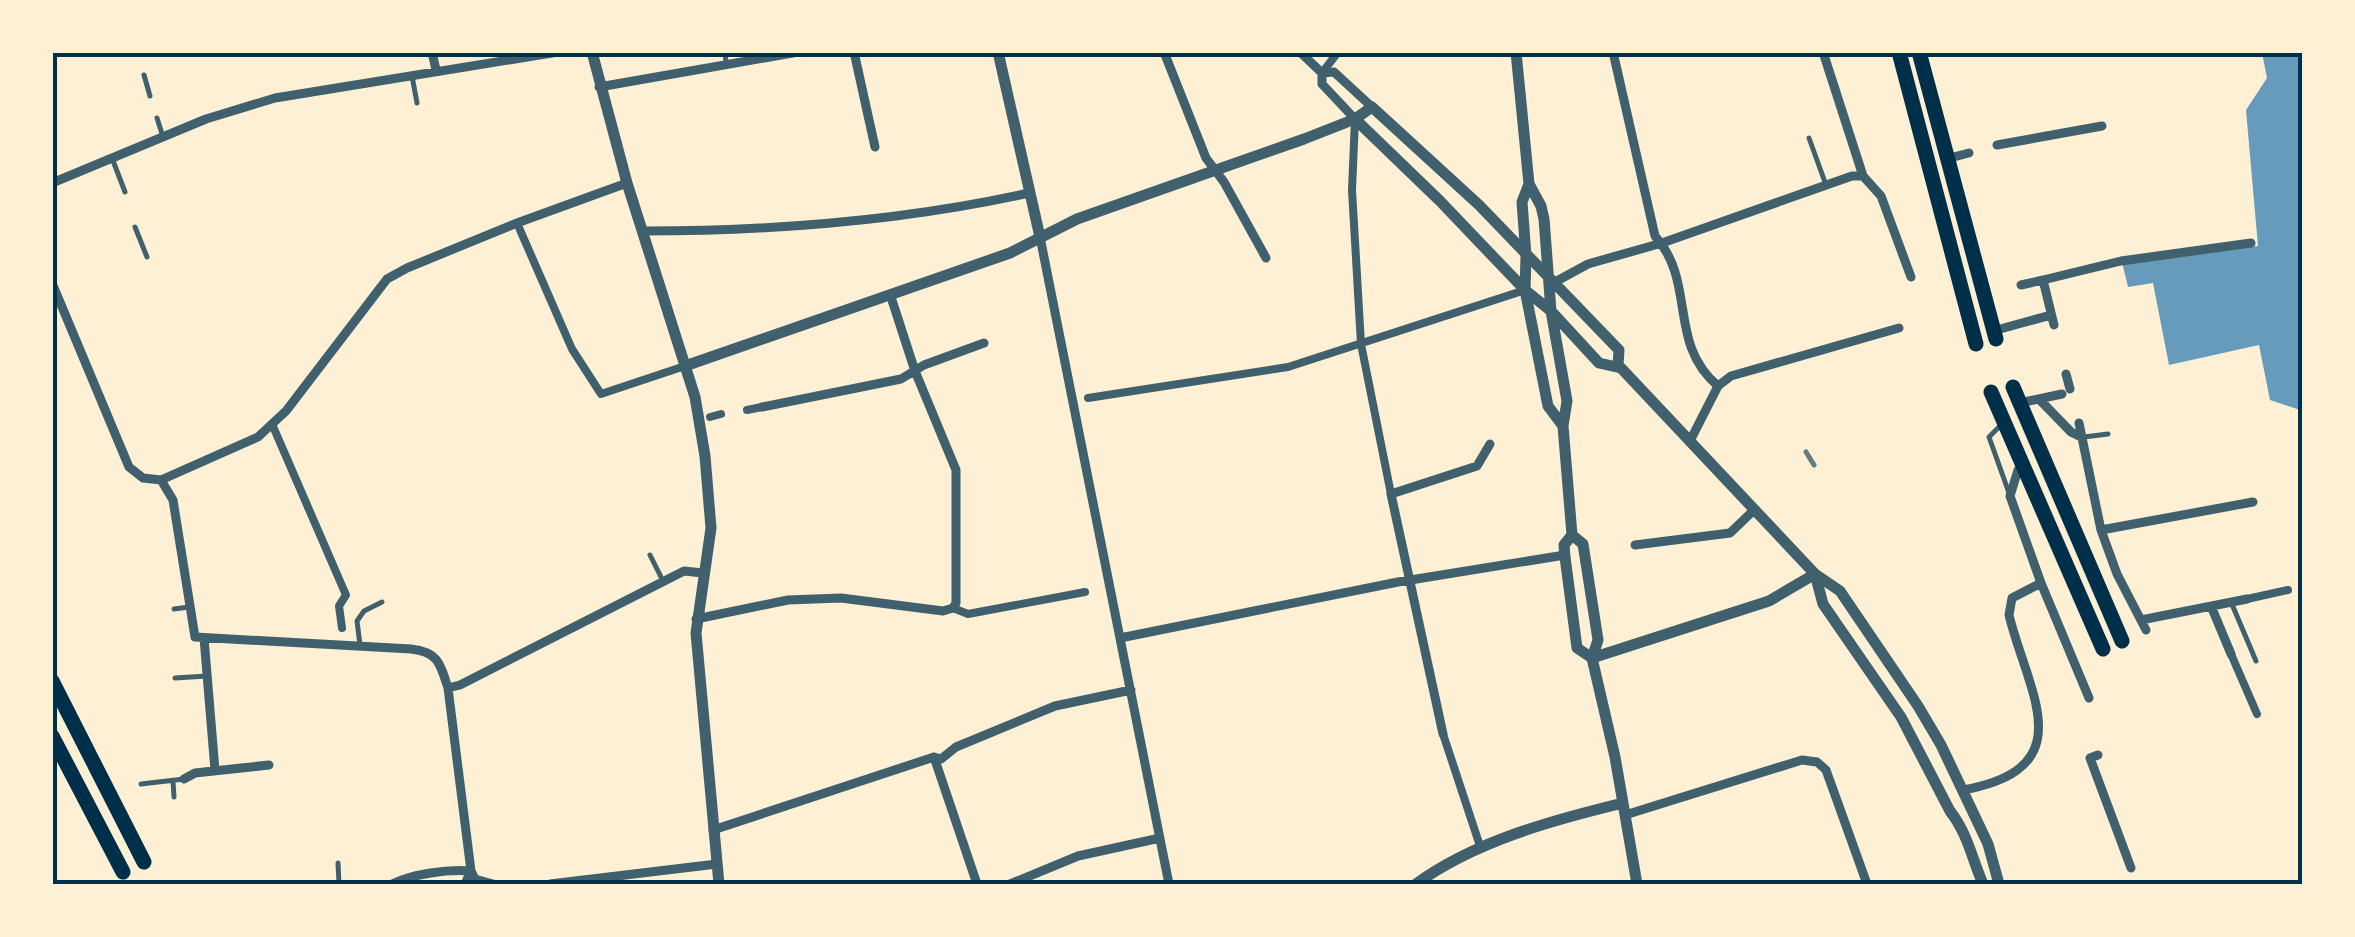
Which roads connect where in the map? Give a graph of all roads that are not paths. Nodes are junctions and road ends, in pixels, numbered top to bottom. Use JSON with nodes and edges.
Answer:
{"nodes":[{"id":1,"x":432,"y":52,"type":"edge"},
{"id":2,"x":558,"y":52,"type":"edge"},
{"id":3,"x":592,"y":52,"type":"edge"},
{"id":4,"x":798,"y":52,"type":"edge"},
{"id":5,"x":854,"y":52,"type":"edge"},
{"id":6,"x":998,"y":52,"type":"edge"},
{"id":7,"x":1164,"y":52,"type":"edge"},
{"id":8,"x":1300,"y":52,"type":"edge"},
{"id":9,"x":1338,"y":52,"type":"edge"},
{"id":10,"x":1516,"y":52,"type":"edge"},
{"id":11,"x":1613,"y":52,"type":"edge"},
{"id":12,"x":1822,"y":52,"type":"edge"},
{"id":13,"x":1899,"y":52,"type":"edge"},
{"id":14,"x":1920,"y":52,"type":"edge"},
{"id":15,"x":726,"y":58,"type":"edge"},
{"id":16,"x":436,"y":70,"type":"junction"},
{"id":17,"x":1322,"y":73,"type":"junction"},
{"id":18,"x":412,"y":74,"type":"junction"},
{"id":19,"x":144,"y":75,"type":"dead end"},
{"id":20,"x":599,"y":86,"type":"junction"},
{"id":21,"x":150,"y":96,"type":"dead end"},
{"id":22,"x":417,"y":103,"type":"dead end"},
{"id":23,"x":1372,"y":108,"type":"junction"},
{"id":24,"x":157,"y":118,"type":"dead end"},
{"id":25,"x":1355,"y":119,"type":"junction"},
{"id":26,"x":2102,"y":126,"type":"dead end"},
{"id":27,"x":163,"y":136,"type":"junction"},
{"id":28,"x":1810,"y":138,"type":"dead end"},
{"id":29,"x":1996,"y":146,"type":"dead end"},
{"id":30,"x":875,"y":147,"type":"dead end"},
{"id":31,"x":1969,"y":153,"type":"dead end"},
{"id":32,"x":112,"y":158,"type":"junction"},
{"id":33,"x":1946,"y":158,"type":"junction"},
{"id":34,"x":1215,"y":168,"type":"junction"},
{"id":35,"x":1862,"y":176,"type":"junction"},
{"id":36,"x":52,"y":183,"type":"edge"},
{"id":37,"x":626,"y":184,"type":"junction"},
{"id":38,"x":1529,"y":184,"type":"junction"},
{"id":39,"x":1826,"y":185,"type":"junction"},
{"id":40,"x":125,"y":192,"type":"dead end"},
{"id":41,"x":1029,"y":193,"type":"junction"},
{"id":42,"x":517,"y":223,"type":"junction"},
{"id":43,"x":135,"y":227,"type":"dead end"},
{"id":44,"x":643,"y":231,"type":"junction"},
{"id":45,"x":1040,"y":237,"type":"junction"},
{"id":46,"x":1662,"y":243,"type":"junction"},
{"id":47,"x":2252,"y":244,"type":"dead end"},
{"id":48,"x":1526,"y":256,"type":"junction"},
{"id":49,"x":147,"y":257,"type":"dead end"},
{"id":50,"x":1266,"y":258,"type":"dead end"},
{"id":51,"x":1910,"y":276,"type":"dead end"},
{"id":52,"x":1551,"y":278,"type":"junction"},
{"id":53,"x":2043,"y":280,"type":"junction"},
{"id":54,"x":52,"y":283,"type":"edge"},
{"id":55,"x":2021,"y":286,"type":"dead end"},
{"id":56,"x":1524,"y":290,"type":"junction"},
{"id":57,"x":890,"y":294,"type":"junction"},
{"id":58,"x":1551,"y":311,"type":"junction"},
{"id":59,"x":1899,"y":328,"type":"dead end"},
{"id":60,"x":1994,"y":335,"type":"joint"},
{"id":61,"x":984,"y":343,"type":"dead end"},
{"id":62,"x":1361,"y":344,"type":"junction"},
{"id":63,"x":1976,"y":344,"type":"dead end"},
{"id":64,"x":1618,"y":365,"type":"junction"},
{"id":65,"x":684,"y":366,"type":"junction"},
{"id":66,"x":915,"y":371,"type":"junction"},
{"id":67,"x":2066,"y":374,"type":"dead end"},
{"id":68,"x":1718,"y":386,"type":"junction"},
{"id":69,"x":2013,"y":386,"type":"dead end"},
{"id":70,"x":1991,"y":392,"type":"dead end"},
{"id":71,"x":1088,"y":398,"type":"dead end"},
{"id":72,"x":2039,"y":400,"type":"junction"},
{"id":73,"x":2019,"y":404,"type":"junction"},
{"id":74,"x":762,"y":407,"type":"joint"},
{"id":75,"x":746,"y":410,"type":"dead end"},
{"id":76,"x":721,"y":414,"type":"dead end"},
{"id":77,"x":710,"y":416,"type":"dead end"},
{"id":78,"x":2004,"y":423,"type":"junction"},
{"id":79,"x":2079,"y":423,"type":"dead end"},
{"id":80,"x":272,"y":424,"type":"junction"},
{"id":81,"x":1563,"y":426,"type":"junction"},
{"id":82,"x":2108,"y":434,"type":"dead end"},
{"id":83,"x":2081,"y":437,"type":"junction"},
{"id":84,"x":1690,"y":441,"type":"junction"},
{"id":85,"x":1490,"y":444,"type":"dead end"},
{"id":86,"x":2022,"y":468,"type":"junction"},
{"id":87,"x":161,"y":480,"type":"junction"},
{"id":88,"x":1391,"y":494,"type":"junction"},
{"id":89,"x":2010,"y":496,"type":"junction"},
{"id":90,"x":2253,"y":502,"type":"dead end"},
{"id":91,"x":1754,"y":510,"type":"junction"},
{"id":92,"x":2102,"y":530,"type":"junction"},
{"id":93,"x":1572,"y":535,"type":"junction"},
{"id":94,"x":1635,"y":545,"type":"dead end"},
{"id":95,"x":650,"y":555,"type":"dead end"},
{"id":96,"x":1565,"y":555,"type":"junction"},
{"id":97,"x":703,"y":574,"type":"junction"},
{"id":98,"x":1815,"y":574,"type":"junction"},
{"id":99,"x":1409,"y":580,"type":"junction"},
{"id":100,"x":663,"y":582,"type":"junction"},
{"id":101,"x":2041,"y":583,"type":"junction"},
{"id":102,"x":2288,"y":590,"type":"dead end"},
{"id":103,"x":1085,"y":592,"type":"dead end"},
{"id":104,"x":2248,"y":599,"type":"joint"},
{"id":105,"x":382,"y":602,"type":"dead end"},
{"id":106,"x":2230,"y":602,"type":"junction"},
{"id":107,"x":2211,"y":606,"type":"junction"},
{"id":108,"x":192,"y":607,"type":"junction"},
{"id":109,"x":953,"y":608,"type":"junction"},
{"id":110,"x":174,"y":609,"type":"dead end"},
{"id":111,"x":696,"y":619,"type":"junction"},
{"id":112,"x":342,"y":628,"type":"dead end"},
{"id":113,"x":200,"y":638,"type":"junction"},
{"id":114,"x":1120,"y":638,"type":"junction"},
{"id":115,"x":2122,"y":641,"type":"dead end"},
{"id":116,"x":360,"y":645,"type":"junction"},
{"id":117,"x":2103,"y":650,"type":"dead end"},
{"id":118,"x":2230,"y":654,"type":"joint"},
{"id":119,"x":1592,"y":658,"type":"junction"},
{"id":120,"x":2256,"y":661,"type":"dead end"},
{"id":121,"x":207,"y":676,"type":"junction"},
{"id":122,"x":175,"y":678,"type":"dead end"},
{"id":123,"x":52,"y":682,"type":"edge"},
{"id":124,"x":448,"y":688,"type":"junction"},
{"id":125,"x":1131,"y":690,"type":"junction"},
{"id":126,"x":2090,"y":698,"type":"dead end"},
{"id":127,"x":2257,"y":714,"type":"dead end"},
{"id":128,"x":1443,"y":734,"type":"joint"},
{"id":129,"x":52,"y":736,"type":"edge"},
{"id":130,"x":2091,"y":756,"type":"dead end"},
{"id":131,"x":934,"y":757,"type":"junction"},
{"id":132,"x":272,"y":765,"type":"dead end"},
{"id":133,"x":214,"y":770,"type":"junction"},
{"id":134,"x":178,"y":780,"type":"junction"},
{"id":135,"x":142,"y":784,"type":"dead end"},
{"id":136,"x":1963,"y":790,"type":"junction"},
{"id":137,"x":174,"y":797,"type":"dead end"},
{"id":138,"x":1624,"y":809,"type":"junction"},
{"id":139,"x":714,"y":830,"type":"junction"},
{"id":140,"x":1160,"y":838,"type":"junction"},
{"id":141,"x":1482,"y":849,"type":"junction"},
{"id":142,"x":144,"y":862,"type":"dead end"},
{"id":143,"x":338,"y":863,"type":"dead end"},
{"id":144,"x":717,"y":864,"type":"junction"},
{"id":145,"x":2131,"y":868,"type":"dead end"},
{"id":146,"x":471,"y":871,"type":"junction"},
{"id":147,"x":123,"y":872,"type":"dead end"},
{"id":148,"x":339,"y":884,"type":"edge"},
{"id":149,"x":392,"y":884,"type":"edge"},
{"id":150,"x":465,"y":884,"type":"edge"},
{"id":151,"x":493,"y":884,"type":"edge"},
{"id":152,"x":550,"y":884,"type":"edge"},
{"id":153,"x":719,"y":884,"type":"edge"},
{"id":154,"x":977,"y":884,"type":"edge"},
{"id":155,"x":1010,"y":884,"type":"edge"},
{"id":156,"x":1169,"y":884,"type":"edge"},
{"id":157,"x":1416,"y":884,"type":"edge"},
{"id":158,"x":1637,"y":884,"type":"edge"},
{"id":159,"x":1867,"y":884,"type":"edge"},
{"id":160,"x":1983,"y":884,"type":"edge"},
{"id":161,"x":1999,"y":884,"type":"edge"}],
"edges":[{"from":1,"to":16,"type":"street"},
{"from":2,"to":16,"type":"street"},
{"from":3,"to":20,"type":"street"},
{"from":4,"to":15,"type":"street"},
{"from":5,"to":30,"type":"street"},
{"from":6,"to":41,"type":"street"},
{"from":7,"to":34,"type":"street"},
{"from":8,"to":17,"type":"street"},
{"from":9,"to":17,"type":"street"},
{"from":10,"to":38,"type":"street"},
{"from":11,"to":46,"type":"street"},
{"from":12,"to":35,"type":"street"},
{"from":13,"to":63,"type":"main road"},
{"from":14,"to":33,"type":"main road"},
{"from":15,"to":20,"type":"street"},
{"from":16,"to":18,"type":"street"},
{"from":17,"to":23,"type":"street"},
{"from":17,"to":25,"type":"street"},
{"from":18,"to":22,"type":"lane"},
{"from":18,"to":27,"type":"street"},
{"from":19,"to":21,"type":"lane"},
{"from":20,"to":37,"type":"street"},
{"from":23,"to":25,"type":"street"},
{"from":23,"to":48,"type":"street"},
{"from":24,"to":27,"type":"lane"},
{"from":25,"to":34,"type":"street"},
{"from":25,"to":56,"type":"street"},
{"from":25,"to":62,"type":"street"},
{"from":26,"to":29,"type":"street"},
{"from":27,"to":32,"type":"street"},
{"from":28,"to":39,"type":"lane"},
{"from":31,"to":33,"type":"street"},
{"from":32,"to":36,"type":"street"},
{"from":32,"to":40,"type":"lane"},
{"from":33,"to":60,"type":"main road"},
{"from":34,"to":45,"type":"street"},
{"from":34,"to":50,"type":"street"},
{"from":35,"to":39,"type":"street"},
{"from":35,"to":51,"type":"street"},
{"from":37,"to":42,"type":"street"},
{"from":37,"to":44,"type":"street"},
{"from":38,"to":48,"type":"street"},
{"from":38,"to":52,"type":"street"},
{"from":39,"to":46,"type":"street"},
{"from":41,"to":44,"type":"street"},
{"from":41,"to":45,"type":"street"},
{"from":42,"to":65,"type":"street"},
{"from":42,"to":80,"type":"street"},
{"from":43,"to":49,"type":"lane"},
{"from":44,"to":65,"type":"street"},
{"from":45,"to":57,"type":"street"},
{"from":45,"to":114,"type":"street"},
{"from":46,"to":52,"type":"street"},
{"from":46,"to":68,"type":"street"},
{"from":47,"to":53,"type":"street"},
{"from":48,"to":52,"type":"street"},
{"from":48,"to":56,"type":"street"},
{"from":52,"to":58,"type":"street"},
{"from":52,"to":64,"type":"street"},
{"from":53,"to":55,"type":"street"},
{"from":53,"to":60,"type":"street"},
{"from":54,"to":87,"type":"street"},
{"from":56,"to":58,"type":"street"},
{"from":56,"to":62,"type":"street"},
{"from":56,"to":81,"type":"street"},
{"from":57,"to":65,"type":"street"},
{"from":57,"to":66,"type":"street"},
{"from":58,"to":64,"type":"street"},
{"from":58,"to":81,"type":"street"},
{"from":59,"to":68,"type":"street"},
{"from":61,"to":66,"type":"street"},
{"from":62,"to":71,"type":"street"},
{"from":62,"to":88,"type":"street"},
{"from":64,"to":84,"type":"street"},
{"from":65,"to":97,"type":"street"},
{"from":66,"to":74,"type":"street"},
{"from":66,"to":109,"type":"street"},
{"from":67,"to":72,"type":"street"},
{"from":68,"to":84,"type":"street"},
{"from":69,"to":73,"type":"main road"},
{"from":70,"to":78,"type":"main road"},
{"from":72,"to":73,"type":"street"},
{"from":72,"to":83,"type":"street"},
{"from":73,"to":115,"type":"main road"},
{"from":74,"to":75,"type":"street"},
{"from":76,"to":77,"type":"street"},
{"from":78,"to":86,"type":"main road"},
{"from":78,"to":89,"type":"lane"},
{"from":79,"to":83,"type":"street"},
{"from":80,"to":87,"type":"street"},
{"from":80,"to":112,"type":"street"},
{"from":81,"to":93,"type":"street"},
{"from":82,"to":83,"type":"lane"},
{"from":83,"to":92,"type":"street"},
{"from":84,"to":91,"type":"street"},
{"from":85,"to":88,"type":"street"},
{"from":86,"to":89,"type":"street"},
{"from":86,"to":117,"type":"main road"},
{"from":87,"to":108,"type":"street"},
{"from":88,"to":99,"type":"street"},
{"from":89,"to":101,"type":"street"},
{"from":90,"to":92,"type":"street"},
{"from":91,"to":94,"type":"street"},
{"from":91,"to":98,"type":"street"},
{"from":92,"to":107,"type":"street"},
{"from":93,"to":96,"type":"street"},
{"from":93,"to":119,"type":"street"},
{"from":95,"to":100,"type":"lane"},
{"from":96,"to":99,"type":"street"},
{"from":96,"to":119,"type":"street"},
{"from":97,"to":100,"type":"street"},
{"from":97,"to":111,"type":"street"},
{"from":98,"to":119,"type":"street"},
{"from":98,"to":136,"type":"street"},
{"from":98,"to":160,"type":"street"},
{"from":99,"to":114,"type":"street"},
{"from":99,"to":128,"type":"street"},
{"from":100,"to":124,"type":"street"},
{"from":101,"to":126,"type":"street"},
{"from":101,"to":136,"type":"street"},
{"from":102,"to":104,"type":"street"},
{"from":103,"to":109,"type":"street"},
{"from":104,"to":106,"type":"street"},
{"from":105,"to":116,"type":"lane"},
{"from":106,"to":107,"type":"street"},
{"from":106,"to":120,"type":"lane"},
{"from":107,"to":118,"type":"street"},
{"from":108,"to":110,"type":"lane"},
{"from":108,"to":113,"type":"street"},
{"from":109,"to":111,"type":"street"},
{"from":111,"to":139,"type":"street"},
{"from":113,"to":116,"type":"street"},
{"from":113,"to":121,"type":"street"},
{"from":114,"to":125,"type":"street"},
{"from":116,"to":124,"type":"street"},
{"from":118,"to":127,"type":"street"},
{"from":119,"to":138,"type":"street"},
{"from":121,"to":122,"type":"lane"},
{"from":121,"to":133,"type":"street"},
{"from":123,"to":142,"type":"main road"},
{"from":124,"to":146,"type":"street"},
{"from":125,"to":131,"type":"street"},
{"from":125,"to":140,"type":"street"},
{"from":128,"to":141,"type":"street"},
{"from":129,"to":147,"type":"main road"},
{"from":130,"to":145,"type":"street"},
{"from":131,"to":139,"type":"street"},
{"from":131,"to":154,"type":"street"},
{"from":132,"to":133,"type":"street"},
{"from":133,"to":134,"type":"street"},
{"from":134,"to":135,"type":"lane"},
{"from":134,"to":137,"type":"lane"},
{"from":136,"to":161,"type":"street"},
{"from":138,"to":141,"type":"street"},
{"from":138,"to":158,"type":"street"},
{"from":138,"to":159,"type":"street"},
{"from":139,"to":144,"type":"street"},
{"from":140,"to":155,"type":"street"},
{"from":140,"to":156,"type":"street"},
{"from":141,"to":157,"type":"street"},
{"from":143,"to":148,"type":"lane"},
{"from":144,"to":152,"type":"street"},
{"from":144,"to":153,"type":"street"},
{"from":146,"to":149,"type":"street"},
{"from":146,"to":150,"type":"street"},
{"from":146,"to":151,"type":"street"}]}
